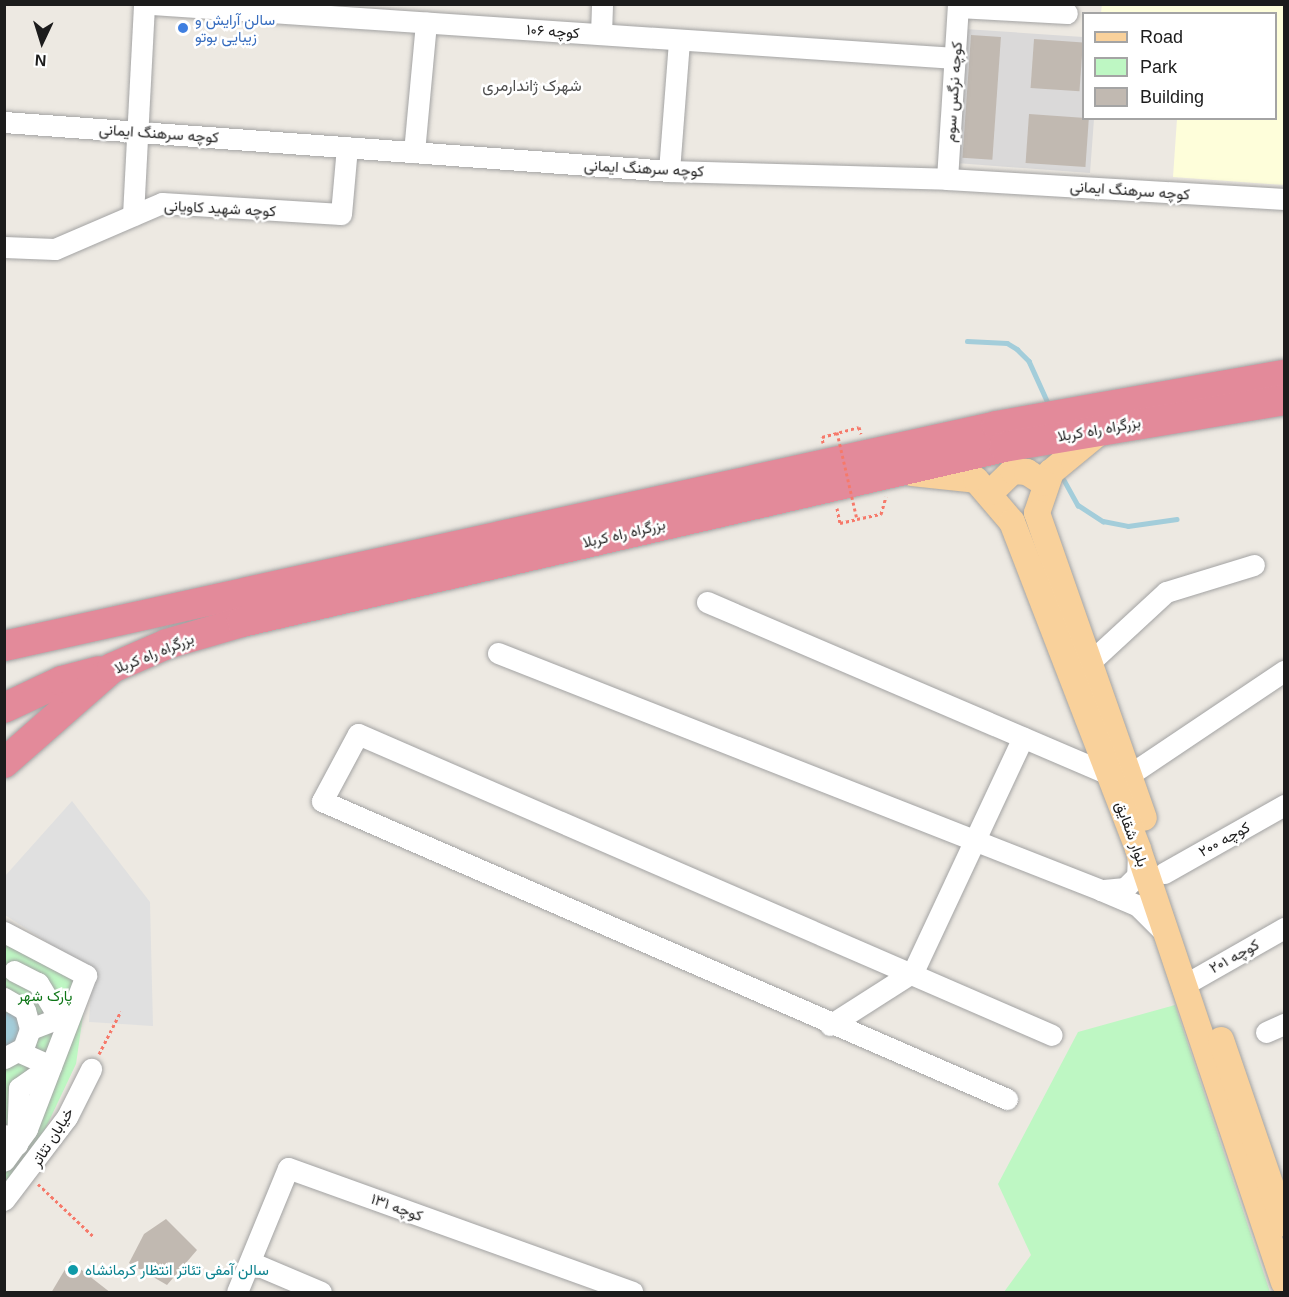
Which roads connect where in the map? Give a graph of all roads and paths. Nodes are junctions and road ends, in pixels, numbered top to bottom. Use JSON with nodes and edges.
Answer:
{"nodes":[{"id":1,"x":144,"y":4,"type":"edge"},
{"id":2,"x":152,"y":4,"type":"edge"},
{"id":3,"x":602,"y":4,"type":"edge"},
{"id":4,"x":958,"y":6,"type":"edge"},
{"id":5,"x":283,"y":9,"type":"edge"},
{"id":6,"x":1067,"y":13,"type":"dead end"},
{"id":7,"x":426,"y":23,"type":"junction"},
{"id":8,"x":601,"y":34,"type":"junction"},
{"id":9,"x":679,"y":40,"type":"junction"},
{"id":10,"x":955,"y":58,"type":"junction"},
{"id":11,"x":4,"y":122,"type":"edge"},
{"id":12,"x":137,"y":132,"type":"junction"},
{"id":13,"x":347,"y":147,"type":"junction"},
{"id":14,"x":414,"y":152,"type":"junction"},
{"id":15,"x":669,"y":171,"type":"junction"},
{"id":16,"x":947,"y":178,"type":"junction"},
{"id":17,"x":1284,"y":199,"type":"edge"},
{"id":18,"x":133,"y":215,"type":"junction"},
{"id":19,"x":4,"y":247,"type":"edge"},
{"id":20,"x":1284,"y":375,"type":"edge"},
{"id":21,"x":1284,"y":400,"type":"edge"},
{"id":22,"x":859,"y":427,"type":"dead end"},
{"id":23,"x":1105,"y":427,"type":"junction"},
{"id":24,"x":837,"y":432,"type":"junction"},
{"id":25,"x":822,"y":436,"type":"dead end"},
{"id":26,"x":894,"y":472,"type":"junction"},
{"id":27,"x":1044,"y":483,"type":"junction"},
{"id":28,"x":991,"y":492,"type":"junction"},
{"id":29,"x":881,"y":514,"type":"dead end"},
{"id":30,"x":857,"y":519,"type":"junction"},
{"id":31,"x":840,"y":523,"type":"dead end"},
{"id":32,"x":1254,"y":565,"type":"dead end"},
{"id":33,"x":707,"y":602,"type":"dead end"},
{"id":34,"x":9,"y":646,"type":"edge"},
{"id":35,"x":498,"y":653,"type":"dead end"},
{"id":36,"x":1088,"y":664,"type":"junction"},
{"id":37,"x":112,"y":668,"type":"junction"},
{"id":38,"x":1284,"y":670,"type":"edge"},
{"id":39,"x":4,"y":708,"type":"edge"},
{"id":40,"x":1023,"y":737,"type":"junction"},
{"id":41,"x":4,"y":763,"type":"edge"},
{"id":42,"x":1120,"y":775,"type":"junction"},
{"id":43,"x":1284,"y":805,"type":"edge"},
{"id":44,"x":976,"y":841,"type":"junction"},
{"id":45,"x":1138,"y":849,"type":"junction"},
{"id":46,"x":1164,"y":873,"type":"junction"},
{"id":47,"x":1101,"y":890,"type":"junction"},
{"id":48,"x":1284,"y":928,"type":"edge"},
{"id":49,"x":12,"y":936,"type":"edge"},
{"id":50,"x":1169,"y":939,"type":"junction"},
{"id":51,"x":913,"y":972,"type":"junction"},
{"id":52,"x":1192,"y":980,"type":"junction"},
{"id":53,"x":7,"y":986,"type":"edge"},
{"id":54,"x":120,"y":1011,"type":"dead end"},
{"id":55,"x":65,"y":1017,"type":"junction"},
{"id":56,"x":830,"y":1025,"type":"junction"},
{"id":57,"x":30,"y":1029,"type":"junction"},
{"id":58,"x":1052,"y":1035,"type":"dead end"},
{"id":59,"x":9,"y":1058,"type":"edge"},
{"id":60,"x":51,"y":1066,"type":"junction"},
{"id":61,"x":91,"y":1069,"type":"joint"},
{"id":62,"x":12,"y":1089,"type":"edge"},
{"id":63,"x":1007,"y":1099,"type":"dead end"},
{"id":64,"x":8,"y":1147,"type":"edge"},
{"id":65,"x":28,"y":1175,"type":"junction"},
{"id":66,"x":4,"y":1200,"type":"edge"},
{"id":67,"x":1284,"y":1224,"type":"edge"},
{"id":68,"x":94,"y":1237,"type":"dead end"},
{"id":69,"x":250,"y":1262,"type":"junction"},
{"id":70,"x":1284,"y":1282,"type":"edge"},
{"id":71,"x":597,"y":1287,"type":"edge"},
{"id":72,"x":237,"y":1293,"type":"edge"},
{"id":73,"x":321,"y":1293,"type":"edge"},
{"id":74,"x":632,"y":1293,"type":"edge"}],
"edges":[{"from":1,"to":12,"type":"street"},
{"from":2,"to":5,"type":"street","name":"کوچه ۱۰۶"},
{"from":3,"to":8,"type":"street"},
{"from":4,"to":6,"type":"street"},
{"from":4,"to":10,"type":"street","name":"کوچه نرگس سوم"},
{"from":5,"to":7,"type":"street","name":"کوچه ۱۰۶"},
{"from":7,"to":8,"type":"street","name":"کوچه ۱۰۶"},
{"from":7,"to":14,"type":"street"},
{"from":8,"to":9,"type":"street","name":"کوچه ۱۰۶"},
{"from":9,"to":10,"type":"street","name":"کوچه ۱۰۶"},
{"from":9,"to":15,"type":"street"},
{"from":10,"to":16,"type":"street","name":"کوچه نرگس سوم"},
{"from":11,"to":12,"type":"street","name":"کوچه سرهنگ ایمانی"},
{"from":12,"to":13,"type":"street","name":"کوچه سرهنگ ایمانی"},
{"from":12,"to":18,"type":"street"},
{"from":13,"to":14,"type":"street","name":"کوچه سرهنگ ایمانی"},
{"from":13,"to":18,"type":"street","name":"کوچه شهید کاویانی"},
{"from":14,"to":15,"type":"street","name":"کوچه سرهنگ ایمانی"},
{"from":15,"to":16,"type":"street","name":"کوچه سرهنگ ایمانی"},
{"from":16,"to":17,"type":"street","name":"کوچه سرهنگ ایمانی"},
{"from":18,"to":19,"type":"street","name":"کوچه شهید کاویانی"},
{"from":20,"to":34,"type":"highway","name":"بزرگراه راه کربلا"},
{"from":21,"to":23,"type":"highway","name":"بزرگراه راه کربلا"},
{"from":22,"to":24,"type":"path"},
{"from":23,"to":26,"type":"highway","name":"بزرگراه راه کربلا"},
{"from":23,"to":27,"type":"main road"},
{"from":24,"to":25,"type":"path"},
{"from":24,"to":30,"type":"path","bridge":true},
{"from":26,"to":28,"type":"main road"},
{"from":26,"to":37,"type":"highway","name":"بزرگراه راه کربلا"},
{"from":27,"to":28,"type":"main road"},
{"from":27,"to":36,"type":"main road","name":"بلوار شقایق"},
{"from":28,"to":42,"type":"main road","name":"بلوار شقایق"},
{"from":29,"to":30,"type":"path"},
{"from":30,"to":31,"type":"path"},
{"from":32,"to":36,"type":"street"},
{"from":33,"to":40,"type":"street"},
{"from":35,"to":44,"type":"street"},
{"from":36,"to":42,"type":"main road","name":"بلوار شقایق"},
{"from":37,"to":39,"type":"highway"},
{"from":37,"to":41,"type":"highway","name":"بزرگراه راه کربلا"},
{"from":38,"to":42,"type":"street"},
{"from":40,"to":42,"type":"street"},
{"from":40,"to":44,"type":"street"},
{"from":42,"to":45,"type":"main road","name":"بلوار شقایق"},
{"from":42,"to":46,"type":"main road","name":"بلوار شقایق"},
{"from":43,"to":46,"type":"street","name":"کوچه ۲۰۰"},
{"from":44,"to":47,"type":"street"},
{"from":44,"to":51,"type":"street"},
{"from":45,"to":47,"type":"street"},
{"from":45,"to":50,"type":"main road","name":"بلوار شقایق"},
{"from":46,"to":52,"type":"main road","name":"بلوار شقایق"},
{"from":47,"to":50,"type":"street"},
{"from":48,"to":52,"type":"street","name":"کوچه ۲۰۱"},
{"from":49,"to":53,"type":"street"},
{"from":49,"to":55,"type":"street"},
{"from":50,"to":52,"type":"main road","name":"بلوار شقایق"},
{"from":51,"to":56,"type":"street"},
{"from":51,"to":56,"type":"street"},
{"from":51,"to":58,"type":"street"},
{"from":52,"to":67,"type":"main road","name":"بلوار شقایق"},
{"from":52,"to":70,"type":"main road","name":"بلوار شقایق"},
{"from":53,"to":55,"type":"street"},
{"from":53,"to":57,"type":"street"},
{"from":54,"to":61,"type":"path"},
{"from":55,"to":57,"type":"street"},
{"from":55,"to":60,"type":"street"},
{"from":56,"to":63,"type":"street"},
{"from":57,"to":59,"type":"street"},
{"from":59,"to":60,"type":"street"},
{"from":59,"to":62,"type":"street"},
{"from":60,"to":62,"type":"street"},
{"from":60,"to":64,"type":"street"},
{"from":61,"to":65,"type":"street","name":"خیابان تئاتر"},
{"from":62,"to":64,"type":"street"},
{"from":65,"to":66,"type":"street","name":"خیابان تئاتر"},
{"from":65,"to":68,"type":"path"},
{"from":69,"to":71,"type":"street","name":"کوچه ۱۳۱"},
{"from":69,"to":72,"type":"street","name":"کوچه ۱۳۱"},
{"from":69,"to":73,"type":"street"},
{"from":71,"to":74,"type":"street","name":"کوچه ۱۳۱"}]}
